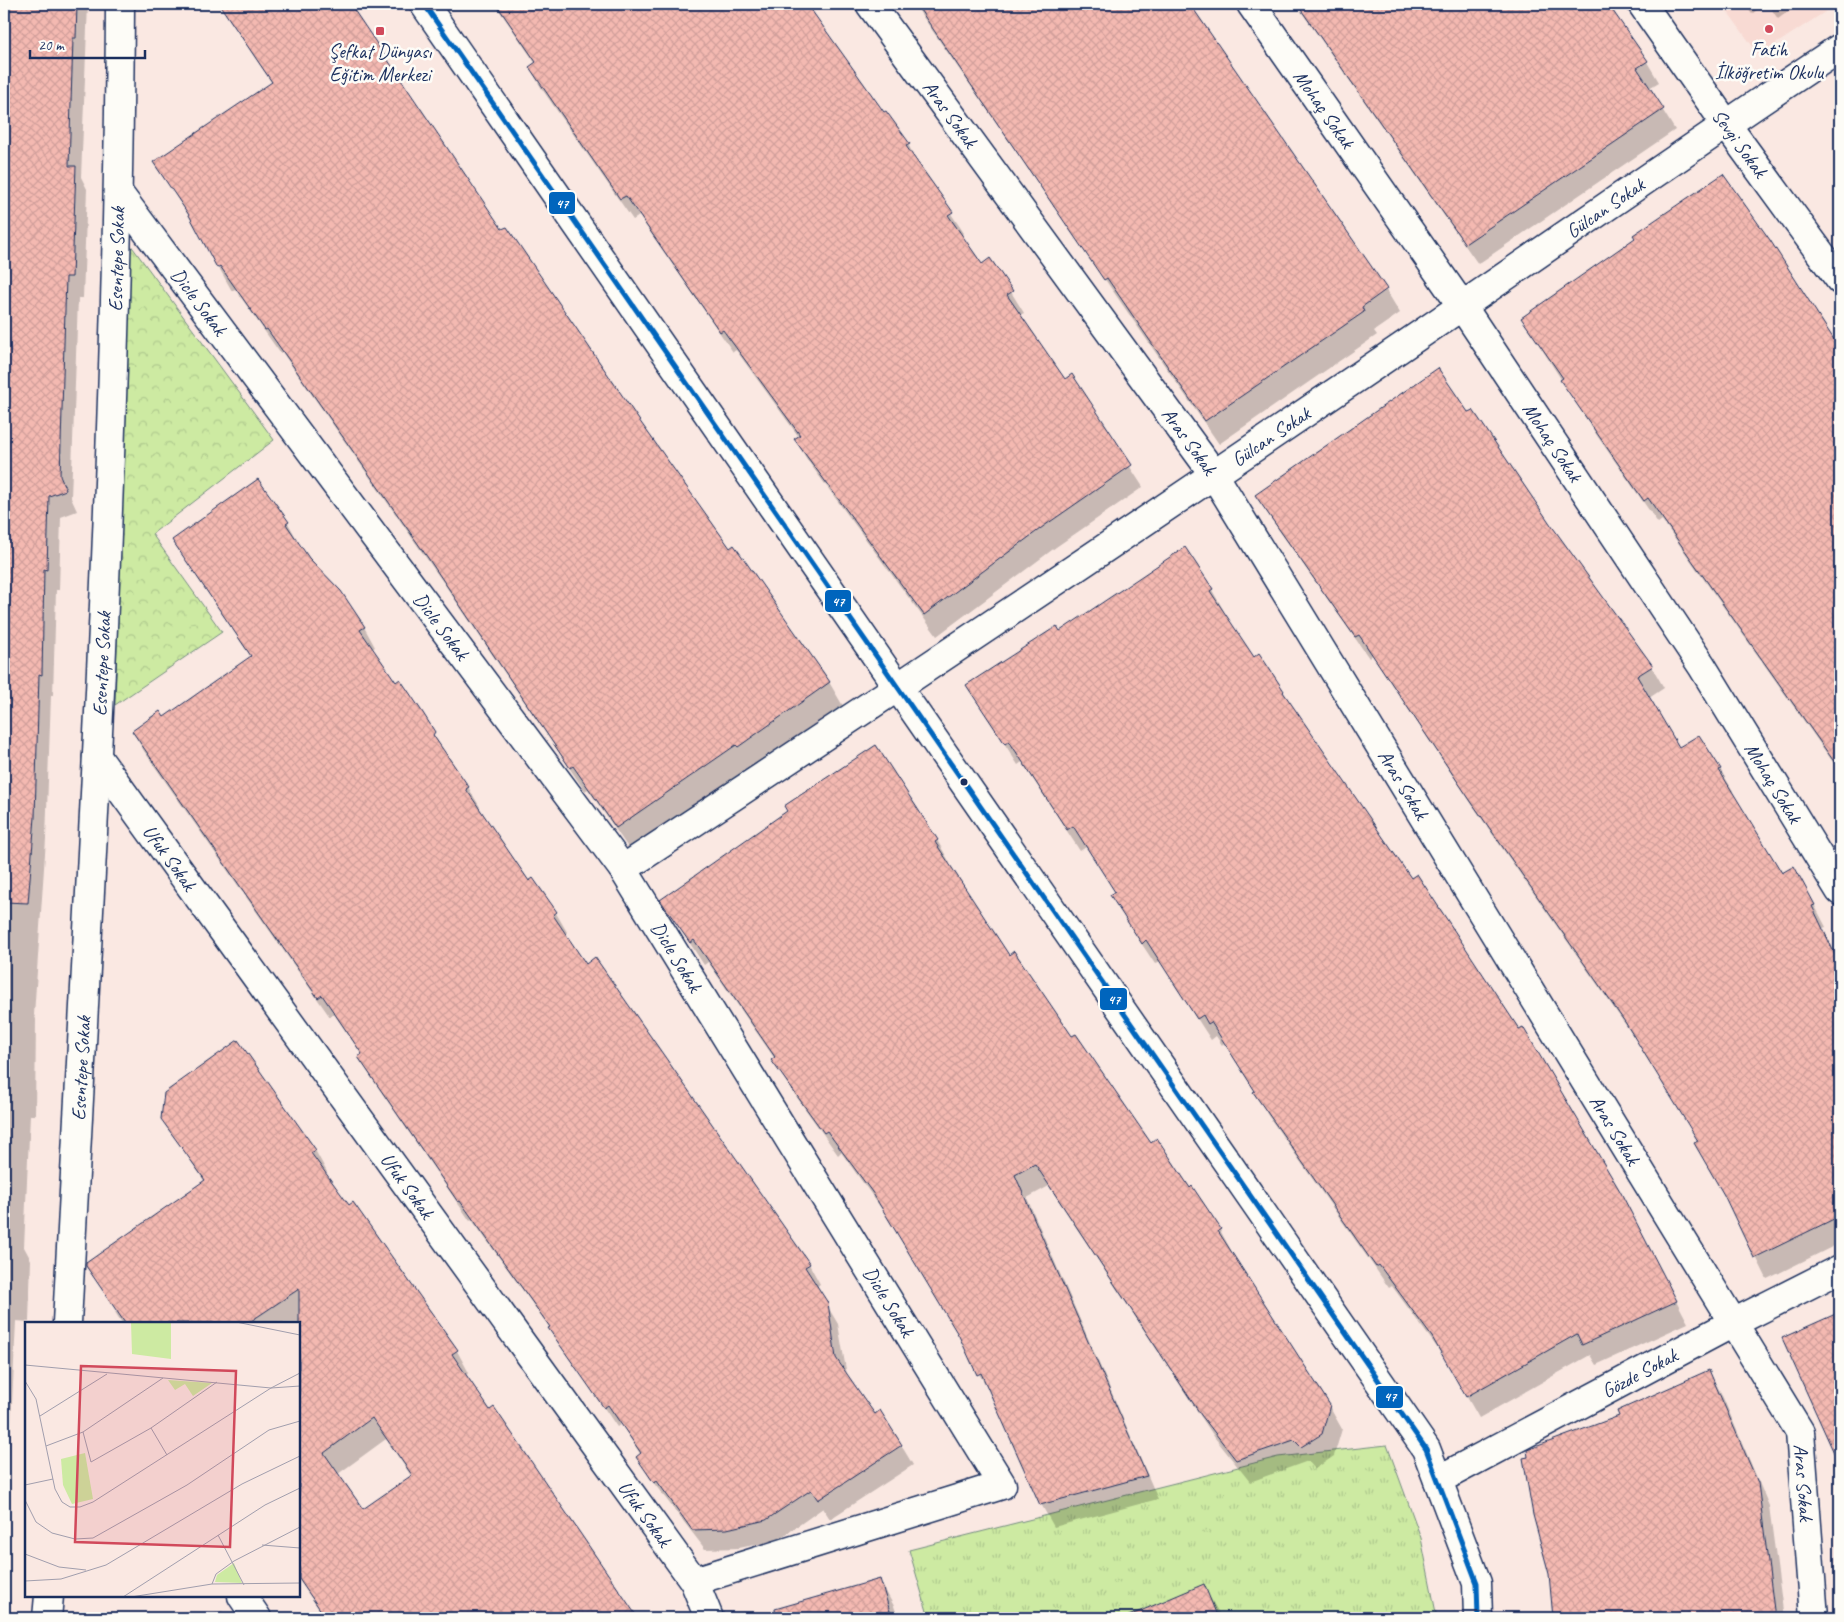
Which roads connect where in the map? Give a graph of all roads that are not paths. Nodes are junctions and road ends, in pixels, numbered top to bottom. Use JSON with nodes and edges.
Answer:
{"nodes":[{"id":1,"x":120,"y":4,"type":"edge"},
{"id":2,"x":424,"y":4,"type":"edge"},
{"id":3,"x":870,"y":4,"type":"edge"},
{"id":4,"x":1251,"y":4,"type":"edge"},
{"id":5,"x":1642,"y":4,"type":"edge"},
{"id":6,"x":1840,"y":48,"type":"edge"},
{"id":7,"x":1726,"y":124,"type":"junction"},
{"id":8,"x":119,"y":194,"type":"junction"},
{"id":9,"x":1840,"y":280,"type":"edge"},
{"id":10,"x":1462,"y":306,"type":"junction"},
{"id":11,"x":1213,"y":473,"type":"junction"},
{"id":12,"x":898,"y":688,"type":"junction"},
{"id":13,"x":97,"y":756,"type":"junction"},
{"id":14,"x":623,"y":869,"type":"junction"},
{"id":15,"x":1840,"y":891,"type":"edge"},
{"id":16,"x":1840,"y":1269,"type":"edge"},
{"id":17,"x":67,"y":1322,"type":"edge"},
{"id":18,"x":1732,"y":1323,"type":"junction"},
{"id":19,"x":1438,"y":1480,"type":"junction"},
{"id":20,"x":694,"y":1581,"type":"junction"},
{"id":21,"x":49,"y":1597,"type":"edge"},
{"id":22,"x":243,"y":1597,"type":"edge"},
{"id":23,"x":47,"y":1618,"type":"edge"},
{"id":24,"x":257,"y":1618,"type":"edge"},
{"id":25,"x":709,"y":1618,"type":"edge"},
{"id":26,"x":1478,"y":1618,"type":"edge"},
{"id":27,"x":1814,"y":1618,"type":"edge"}],
"edges":[{"from":1,"to":8,"type":"street","name":"Esentepe Sokak"},
{"from":2,"to":12,"type":"street"},
{"from":3,"to":11,"type":"street","name":"Aras Sokak"},
{"from":4,"to":10,"type":"street","name":"Mohaç Sokak"},
{"from":5,"to":7,"type":"street","name":"Sevgi Sokak"},
{"from":6,"to":7,"type":"street","name":"Gülcan Sokak"},
{"from":7,"to":9,"type":"street","name":"Sevgi Sokak"},
{"from":7,"to":10,"type":"street","name":"Gülcan Sokak"},
{"from":8,"to":13,"type":"street","name":"Esentepe Sokak"},
{"from":8,"to":14,"type":"street","name":"Dicle Sokak"},
{"from":10,"to":11,"type":"street","name":"Gülcan Sokak"},
{"from":10,"to":15,"type":"street","name":"Mohaç Sokak"},
{"from":11,"to":12,"type":"street","name":"Gülcan Sokak"},
{"from":11,"to":18,"type":"street","name":"Aras Sokak"},
{"from":12,"to":14,"type":"street","name":"Gülcan Sokak"},
{"from":12,"to":19,"type":"street"},
{"from":13,"to":17,"type":"street","name":"Esentepe Sokak"},
{"from":13,"to":20,"type":"street","name":"Ufuk Sokak"},
{"from":14,"to":20,"type":"street","name":"Dicle Sokak"},
{"from":16,"to":18,"type":"street","name":"Gözde Sokak"},
{"from":18,"to":19,"type":"street","name":"Gözde Sokak"},
{"from":18,"to":27,"type":"street","name":"Aras Sokak"},
{"from":19,"to":26,"type":"street"},
{"from":20,"to":25,"type":"street","name":"Ufuk Sokak"},
{"from":21,"to":23,"type":"street"},
{"from":22,"to":24,"type":"street"}]}
